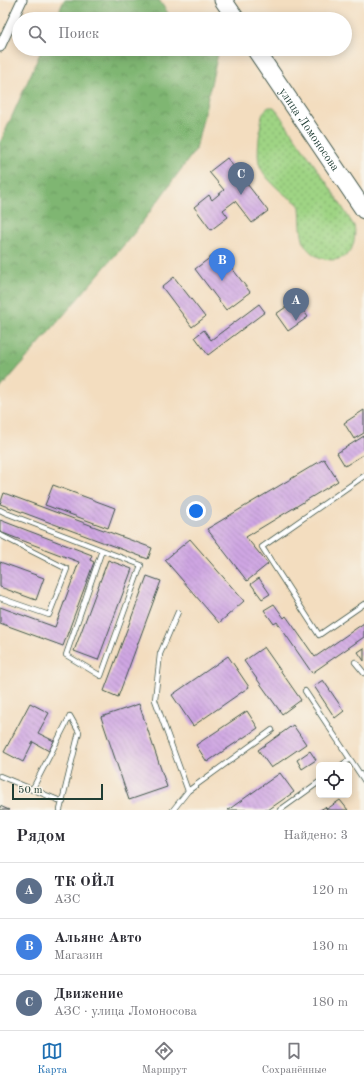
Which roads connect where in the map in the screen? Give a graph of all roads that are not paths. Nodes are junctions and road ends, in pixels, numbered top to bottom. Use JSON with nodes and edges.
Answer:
{"nodes":[{"id":1,"x":22,"y":0,"type":"edge"},
{"id":2,"x":223,"y":0,"type":"edge"},
{"id":3,"x":16,"y":12,"type":"edge"},
{"id":4,"x":231,"y":12,"type":"edge"},
{"id":5,"x":12,"y":21,"type":"edge"},
{"id":6,"x":0,"y":47,"type":"edge"},
{"id":7,"x":261,"y":56,"type":"edge"},
{"id":8,"x":364,"y":210,"type":"edge"},
{"id":9,"x":364,"y":476,"type":"edge"},
{"id":10,"x":0,"y":510,"type":"edge"},
{"id":11,"x":0,"y":535,"type":"edge"},
{"id":12,"x":102,"y":550,"type":"junction"},
{"id":13,"x":0,"y":598,"type":"edge"},
{"id":14,"x":364,"y":604,"type":"edge"},
{"id":15,"x":178,"y":612,"type":"dead end"},
{"id":16,"x":355,"y":662,"type":"dead end"},
{"id":17,"x":364,"y":673,"type":"edge"},
{"id":18,"x":305,"y":691,"type":"dead end"},
{"id":19,"x":272,"y":730,"type":"dead end"},
{"id":20,"x":350,"y":759,"type":"junction"},
{"id":21,"x":346,"y":762,"type":"edge"},
{"id":22,"x":0,"y":776,"type":"edge"},
{"id":23,"x":364,"y":780,"type":"edge"},
{"id":24,"x":316,"y":784,"type":"edge"},
{"id":25,"x":32,"y":790,"type":"junction"},
{"id":26,"x":188,"y":791,"type":"junction"},
{"id":27,"x":63,"y":802,"type":"junction"},
{"id":28,"x":60,"y":810,"type":"edge"},
{"id":29,"x":173,"y":810,"type":"edge"},
{"id":30,"x":280,"y":810,"type":"edge"}],
"edges":[{"from":1,"to":3,"type":"street"},
{"from":2,"to":4,"type":"highway"},
{"from":5,"to":6,"type":"street"},
{"from":7,"to":8,"type":"highway","name":"улица Ломоносова"},
{"from":9,"to":14,"type":"lane"},
{"from":10,"to":12,"type":"lane"},
{"from":11,"to":13,"type":"lane"},
{"from":12,"to":12,"type":"lane"},
{"from":15,"to":26,"type":"lane"},
{"from":16,"to":17,"type":"lane"},
{"from":18,"to":20,"type":"lane"},
{"from":19,"to":26,"type":"lane"},
{"from":20,"to":21,"type":"lane"},
{"from":20,"to":23,"type":"lane"},
{"from":22,"to":25,"type":"lane"},
{"from":24,"to":30,"type":"lane"},
{"from":25,"to":27,"type":"lane"},
{"from":25,"to":27,"type":"lane"},
{"from":26,"to":29,"type":"lane"},
{"from":27,"to":28,"type":"lane"}]}
